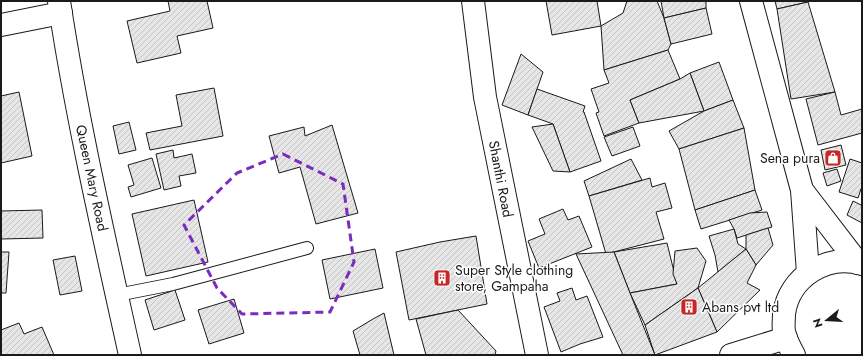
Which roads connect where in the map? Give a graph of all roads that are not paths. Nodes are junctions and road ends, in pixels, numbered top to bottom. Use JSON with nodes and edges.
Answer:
{"nodes":[{"id":1,"x":473,"y":1,"type":"edge"},
{"id":2,"x":751,"y":1,"type":"edge"},
{"id":3,"x":60,"y":7,"type":"edge"},
{"id":4,"x":1,"y":25,"type":"edge"},
{"id":5,"x":802,"y":190,"type":"junction"},
{"id":6,"x":307,"y":248,"type":"dead end"},
{"id":7,"x":860,"y":263,"type":"edge"},
{"id":8,"x":808,"y":273,"type":"junction"},
{"id":9,"x":117,"y":295,"type":"junction"},
{"id":10,"x":790,"y":347,"type":"edge"},
{"id":11,"x":130,"y":355,"type":"edge"},
{"id":12,"x":537,"y":355,"type":"edge"},
{"id":13,"x":730,"y":355,"type":"edge"}],
"edges":[{"from":1,"to":12,"type":"main road","name":"Shanthi Road"},
{"from":2,"to":5,"type":"main road"},
{"from":3,"to":4,"type":"main road"},
{"from":3,"to":9,"type":"main road","name":"Queen Mary Road"},
{"from":5,"to":7,"type":"main road"},
{"from":5,"to":8,"type":"main road"},
{"from":6,"to":9,"type":"lane"},
{"from":7,"to":8,"type":"main road"},
{"from":8,"to":10,"type":"main road"},
{"from":9,"to":11,"type":"main road","name":"Queen Mary Road"},
{"from":10,"to":13,"type":"main road"}]}
